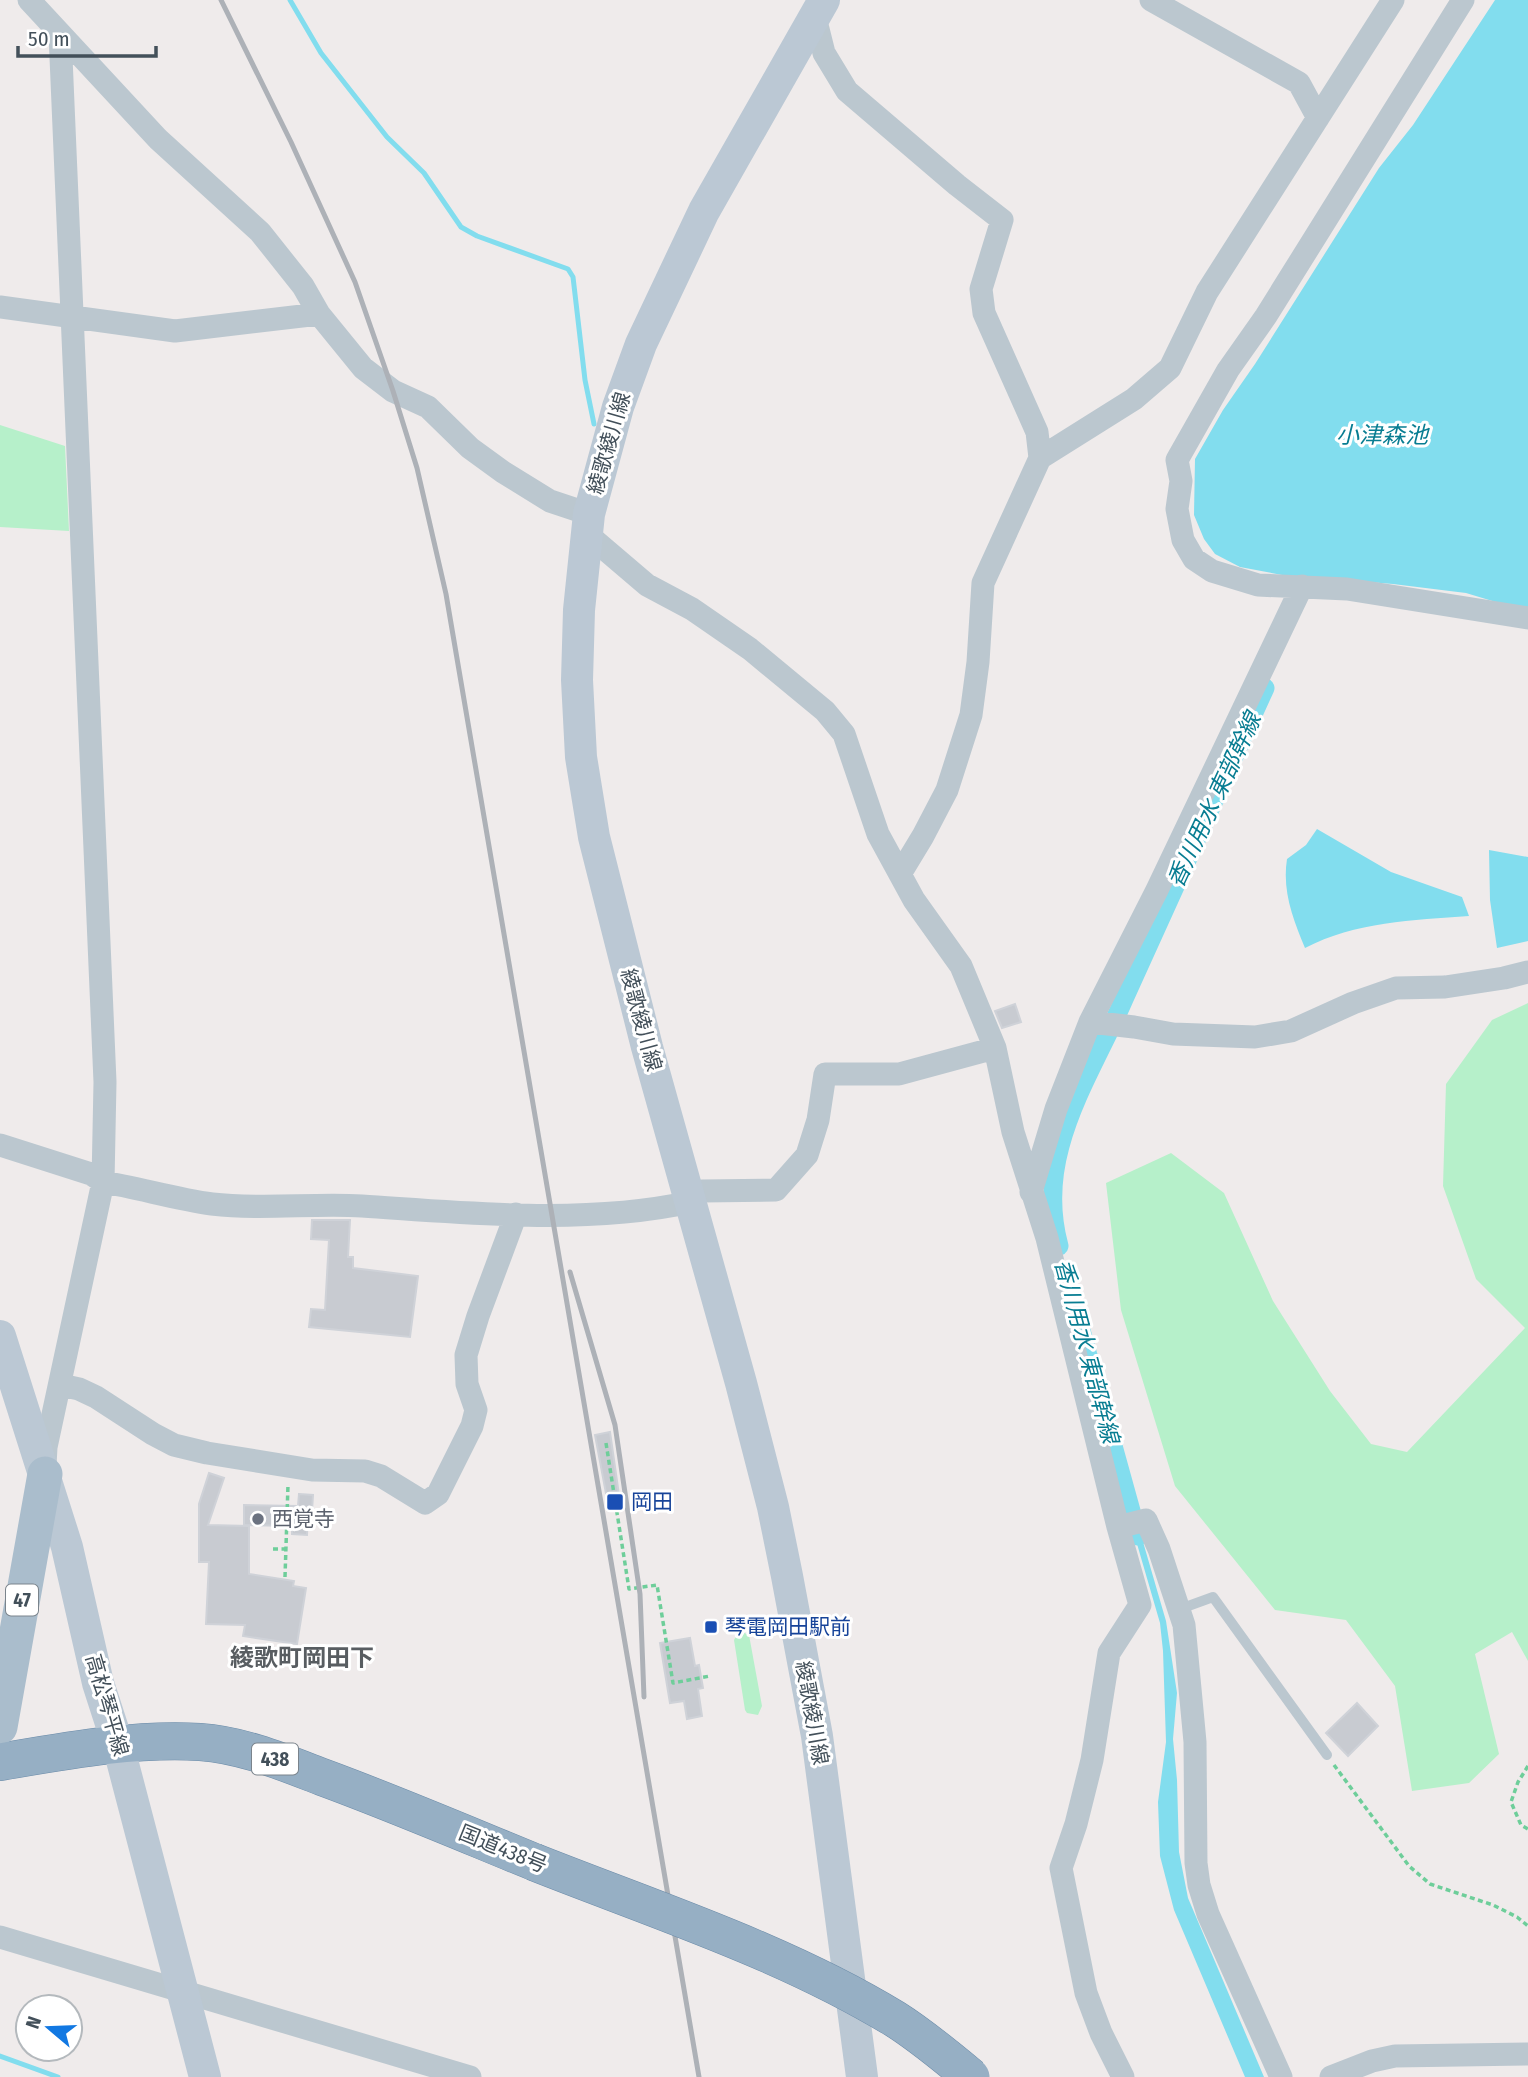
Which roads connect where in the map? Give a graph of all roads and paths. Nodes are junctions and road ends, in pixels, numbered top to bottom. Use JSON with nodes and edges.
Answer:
{"nodes":[{"id":1,"x":29,"y":0,"type":"edge"},
{"id":2,"x":1150,"y":0,"type":"edge"},
{"id":3,"x":1392,"y":0,"type":"edge"},
{"id":4,"x":1463,"y":0,"type":"edge"},
{"id":5,"x":818,"y":10,"type":"edge"},
{"id":6,"x":60,"y":34,"type":"junction"},
{"id":7,"x":1318,"y":118,"type":"junction"},
{"id":8,"x":0,"y":307,"type":"edge"},
{"id":9,"x":319,"y":314,"type":"junction"},
{"id":10,"x":72,"y":318,"type":"junction"},
{"id":11,"x":1040,"y":458,"type":"junction"},
{"id":12,"x":587,"y":524,"type":"junction"},
{"id":13,"x":1302,"y":586,"type":"junction"},
{"id":14,"x":1528,"y":618,"type":"edge"},
{"id":15,"x":900,"y":874,"type":"junction"},
{"id":16,"x":1528,"y":972,"type":"edge"},
{"id":17,"x":1090,"y":1022,"type":"junction"},
{"id":18,"x":995,"y":1048,"type":"junction"},
{"id":19,"x":0,"y":1145,"type":"edge"},
{"id":20,"x":103,"y":1182,"type":"junction"},
{"id":21,"x":1031,"y":1192,"type":"junction"},
{"id":22,"x":690,"y":1198,"type":"junction"},
{"id":23,"x":516,"y":1214,"type":"junction"},
{"id":24,"x":0,"y":1336,"type":"edge"},
{"id":25,"x":61,"y":1385,"type":"junction"},
{"id":26,"x":606,"y":1443,"type":"dead end"},
{"id":27,"x":288,"y":1465,"type":"junction"},
{"id":28,"x":45,"y":1474,"type":"junction"},
{"id":29,"x":1129,"y":1524,"type":"junction"},
{"id":30,"x":273,"y":1549,"type":"dead end"},
{"id":31,"x":286,"y":1549,"type":"junction"},
{"id":32,"x":285,"y":1577,"type":"dead end"},
{"id":33,"x":1180,"y":1609,"type":"junction"},
{"id":34,"x":710,"y":1676,"type":"dead end"},
{"id":35,"x":0,"y":1727,"type":"edge"},
{"id":36,"x":118,"y":1745,"type":"junction"},
{"id":37,"x":1327,"y":1755,"type":"joint"},
{"id":38,"x":0,"y":1762,"type":"edge"},
{"id":39,"x":1528,"y":1766,"type":"edge"},
{"id":40,"x":1528,"y":1829,"type":"edge"},
{"id":41,"x":1528,"y":1926,"type":"edge"},
{"id":42,"x":0,"y":1937,"type":"edge"},
{"id":43,"x":182,"y":1989,"type":"junction"},
{"id":44,"x":1528,"y":2054,"type":"edge"},
{"id":45,"x":205,"y":2077,"type":"edge"},
{"id":46,"x":470,"y":2077,"type":"edge"},
{"id":47,"x":862,"y":2077,"type":"edge"},
{"id":48,"x":971,"y":2077,"type":"edge"},
{"id":49,"x":1122,"y":2077,"type":"edge"},
{"id":50,"x":1281,"y":2077,"type":"edge"},
{"id":51,"x":1331,"y":2077,"type":"edge"}],
"edges":[{"from":1,"to":6,"type":"street"},
{"from":2,"to":7,"type":"street"},
{"from":3,"to":7,"type":"street"},
{"from":4,"to":13,"type":"street"},
{"from":5,"to":11,"type":"street"},
{"from":5,"to":12,"type":"main road","name":"綾歌綾川線"},
{"from":6,"to":9,"type":"street"},
{"from":6,"to":10,"type":"street"},
{"from":7,"to":11,"type":"street"},
{"from":8,"to":10,"type":"street"},
{"from":9,"to":10,"type":"street"},
{"from":9,"to":12,"type":"street"},
{"from":10,"to":20,"type":"street"},
{"from":11,"to":15,"type":"street"},
{"from":12,"to":15,"type":"street"},
{"from":12,"to":22,"type":"main road","name":"綾歌綾川線"},
{"from":13,"to":14,"type":"street"},
{"from":13,"to":17,"type":"street"},
{"from":15,"to":18,"type":"street"},
{"from":16,"to":17,"type":"street"},
{"from":17,"to":21,"type":"street"},
{"from":18,"to":21,"type":"street"},
{"from":18,"to":22,"type":"street"},
{"from":19,"to":20,"type":"street"},
{"from":20,"to":23,"type":"street"},
{"from":20,"to":25,"type":"street"},
{"from":21,"to":29,"type":"street"},
{"from":22,"to":23,"type":"street"},
{"from":22,"to":47,"type":"main road","name":"綾歌綾川線"},
{"from":23,"to":27,"type":"street"},
{"from":24,"to":28,"type":"main road","name":"高松琴平線"},
{"from":25,"to":27,"type":"street"},
{"from":25,"to":28,"type":"street"},
{"from":26,"to":34,"type":"path"},
{"from":27,"to":31,"type":"path"},
{"from":28,"to":35,"type":"main road","number":"47"},
{"from":28,"to":36,"type":"main road","name":"高松琴平線"},
{"from":29,"to":33,"type":"street"},
{"from":29,"to":49,"type":"street"},
{"from":30,"to":31,"type":"path"},
{"from":31,"to":32,"type":"path"},
{"from":33,"to":37,"type":"lane"},
{"from":33,"to":50,"type":"street"},
{"from":36,"to":38,"type":"highway","name":"国道438号","number":"438"},
{"from":36,"to":43,"type":"main road","name":"高松琴平線"},
{"from":36,"to":48,"type":"highway","name":"国道438号","number":"438","bridge":true},
{"from":37,"to":41,"type":"path"},
{"from":39,"to":40,"type":"path"},
{"from":42,"to":43,"type":"street"},
{"from":43,"to":45,"type":"main road","name":"高松琴平線"},
{"from":43,"to":46,"type":"street"},
{"from":44,"to":51,"type":"street"}]}
